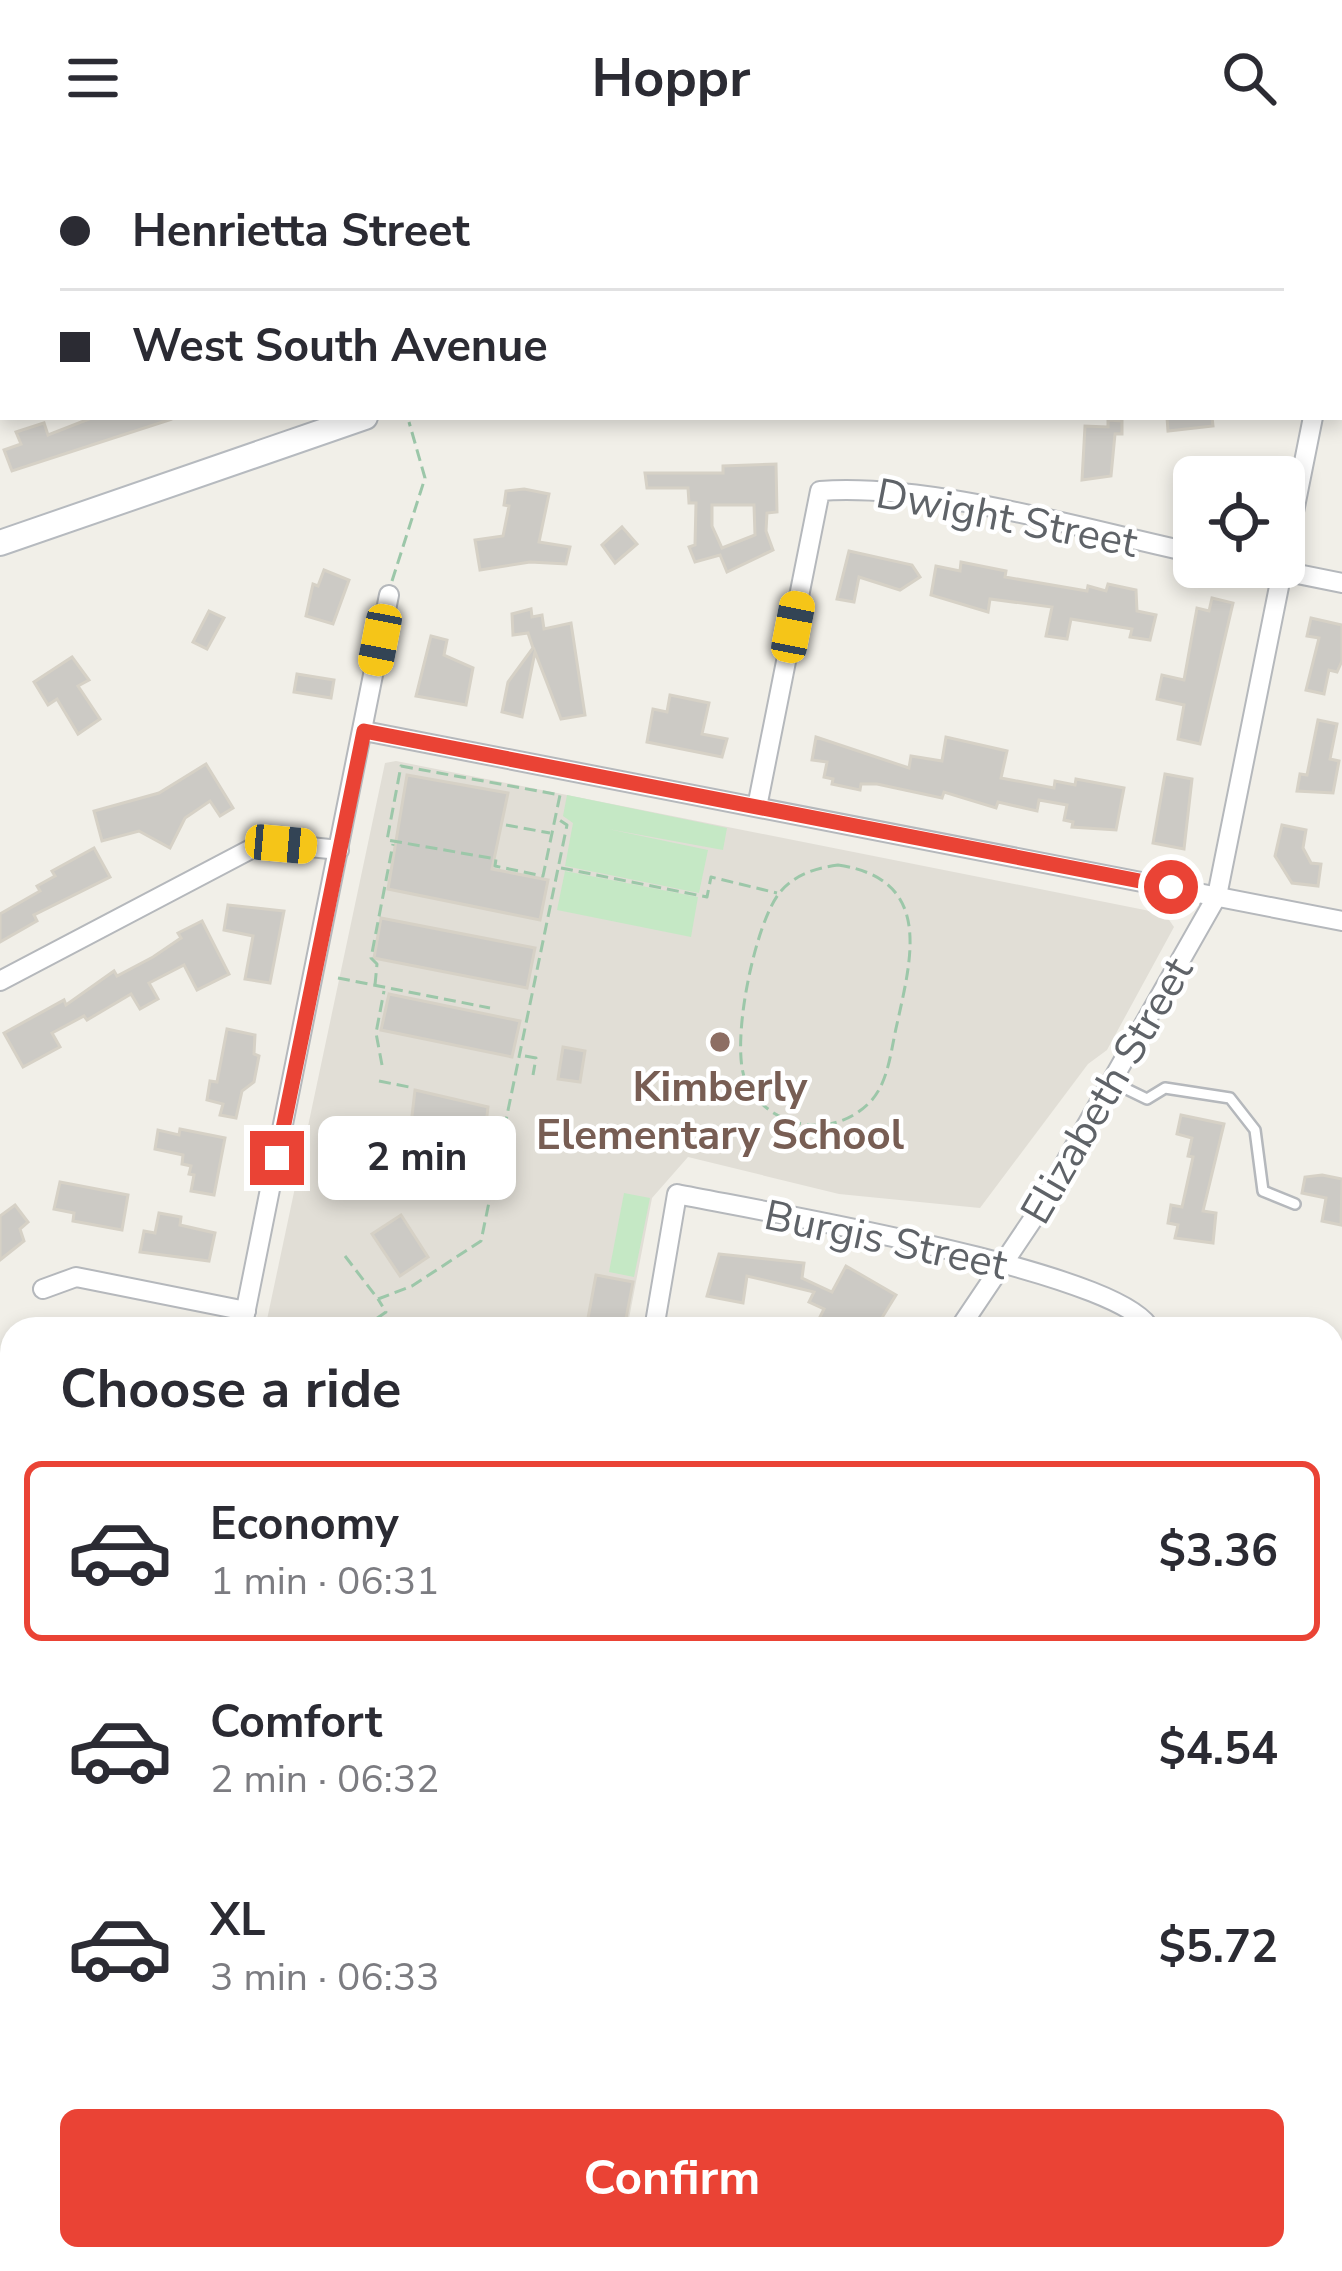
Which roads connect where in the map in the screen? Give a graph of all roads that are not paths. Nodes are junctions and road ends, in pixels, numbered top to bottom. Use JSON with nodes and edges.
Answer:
{"nodes":[{"id":1,"x":356,"y":420,"type":"edge"},
{"id":2,"x":1312,"y":420,"type":"edge"},
{"id":3,"x":1305,"y":458,"type":"edge"},
{"id":4,"x":0,"y":542,"type":"edge"},
{"id":5,"x":1173,"y":549,"type":"edge"},
{"id":6,"x":1305,"y":575,"type":"edge"},
{"id":7,"x":1342,"y":583,"type":"edge"},
{"id":8,"x":1280,"y":588,"type":"edge"},
{"id":9,"x":388,"y":595,"type":"road end"},
{"id":10,"x":364,"y":731,"type":"junction"},
{"id":11,"x":757,"y":807,"type":"junction"},
{"id":12,"x":339,"y":850,"type":"junction"},
{"id":13,"x":1217,"y":896,"type":"junction"},
{"id":14,"x":1342,"y":921,"type":"edge"},
{"id":15,"x":0,"y":981,"type":"edge"},
{"id":16,"x":1112,"y":1082,"type":"junction"},
{"id":17,"x":1295,"y":1204,"type":"dead end"},
{"id":18,"x":1005,"y":1263,"type":"junction"},
{"id":19,"x":43,"y":1289,"type":"dead end"},
{"id":20,"x":232,"y":1317,"type":"edge"},
{"id":21,"x":245,"y":1317,"type":"edge"},
{"id":22,"x":656,"y":1317,"type":"edge"},
{"id":23,"x":967,"y":1317,"type":"edge"},
{"id":24,"x":1141,"y":1317,"type":"edge"}],
"edges":[{"from":1,"to":4,"type":"street"},
{"from":2,"to":3,"type":"street","name":"Elizabeth Street"},
{"from":5,"to":11,"type":"street","name":"Dwight Street"},
{"from":6,"to":7,"type":"street"},
{"from":8,"to":13,"type":"street","name":"Elizabeth Street"},
{"from":9,"to":10,"type":"street"},
{"from":10,"to":11,"type":"street"},
{"from":10,"to":12,"type":"street"},
{"from":11,"to":13,"type":"street"},
{"from":12,"to":15,"type":"street"},
{"from":12,"to":21,"type":"street"},
{"from":13,"to":14,"type":"street"},
{"from":13,"to":16,"type":"street","name":"Elizabeth Street"},
{"from":16,"to":17,"type":"lane"},
{"from":16,"to":18,"type":"street","name":"Elizabeth Street"},
{"from":18,"to":22,"type":"street","name":"Burgis Street"},
{"from":18,"to":23,"type":"street","name":"Elizabeth Street"},
{"from":18,"to":24,"type":"street","name":"Burgis Street"},
{"from":19,"to":20,"type":"street"}]}
